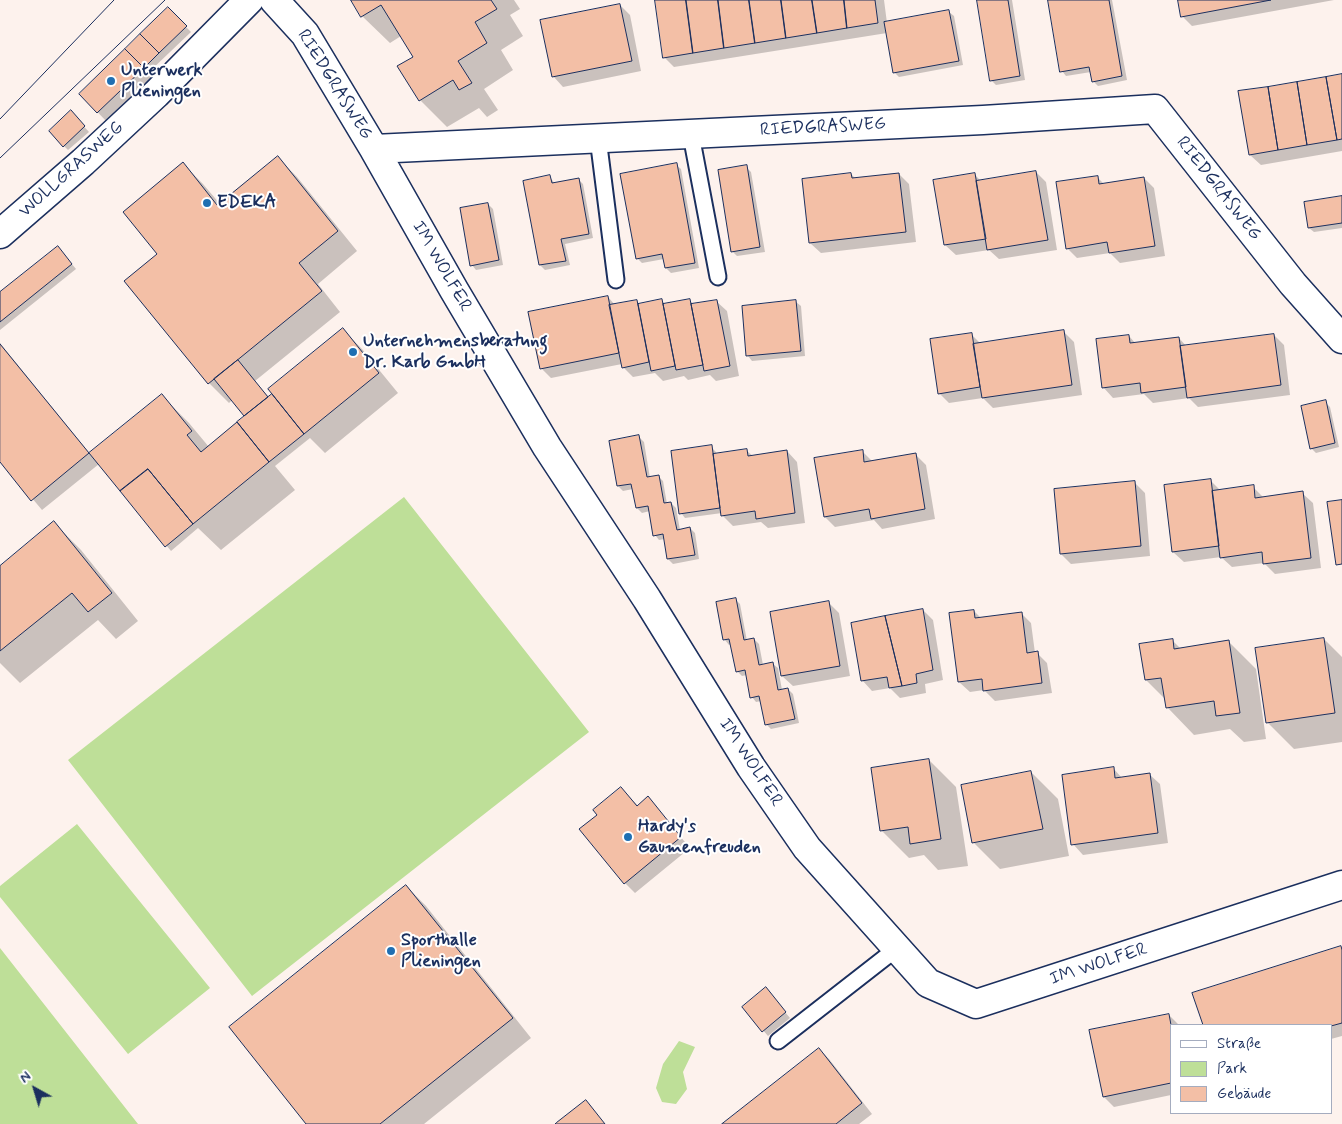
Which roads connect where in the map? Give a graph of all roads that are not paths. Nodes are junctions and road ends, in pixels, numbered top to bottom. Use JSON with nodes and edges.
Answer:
{"nodes":[{"id":1,"x":250,"y":0,"type":"edge"},
{"id":2,"x":274,"y":0,"type":"edge"},
{"id":3,"x":691,"y":134,"type":"junction"},
{"id":4,"x":598,"y":138,"type":"junction"},
{"id":5,"x":374,"y":149,"type":"junction"},
{"id":6,"x":0,"y":234,"type":"edge"},
{"id":7,"x":718,"y":277,"type":"dead end"},
{"id":8,"x":616,"y":280,"type":"dead end"},
{"id":9,"x":1342,"y":339,"type":"edge"},
{"id":10,"x":1342,"y":886,"type":"edge"},
{"id":11,"x":896,"y":949,"type":"junction"},
{"id":12,"x":778,"y":1040,"type":"dead end"}],
"edges":[{"from":1,"to":6,"type":"street","name":"WOLLGRASWEG"},
{"from":2,"to":5,"type":"street","name":"RIEDGRASWEG"},
{"from":3,"to":4,"type":"street","name":"RIEDGRASWEG"},
{"from":3,"to":7,"type":"lane"},
{"from":3,"to":9,"type":"street","name":"RIEDGRASWEG"},
{"from":4,"to":5,"type":"street","name":"RIEDGRASWEG"},
{"from":4,"to":8,"type":"lane"},
{"from":5,"to":11,"type":"street","name":"IM WOLFER"},
{"from":10,"to":11,"type":"street","name":"IM WOLFER"},
{"from":11,"to":12,"type":"lane"}]}
